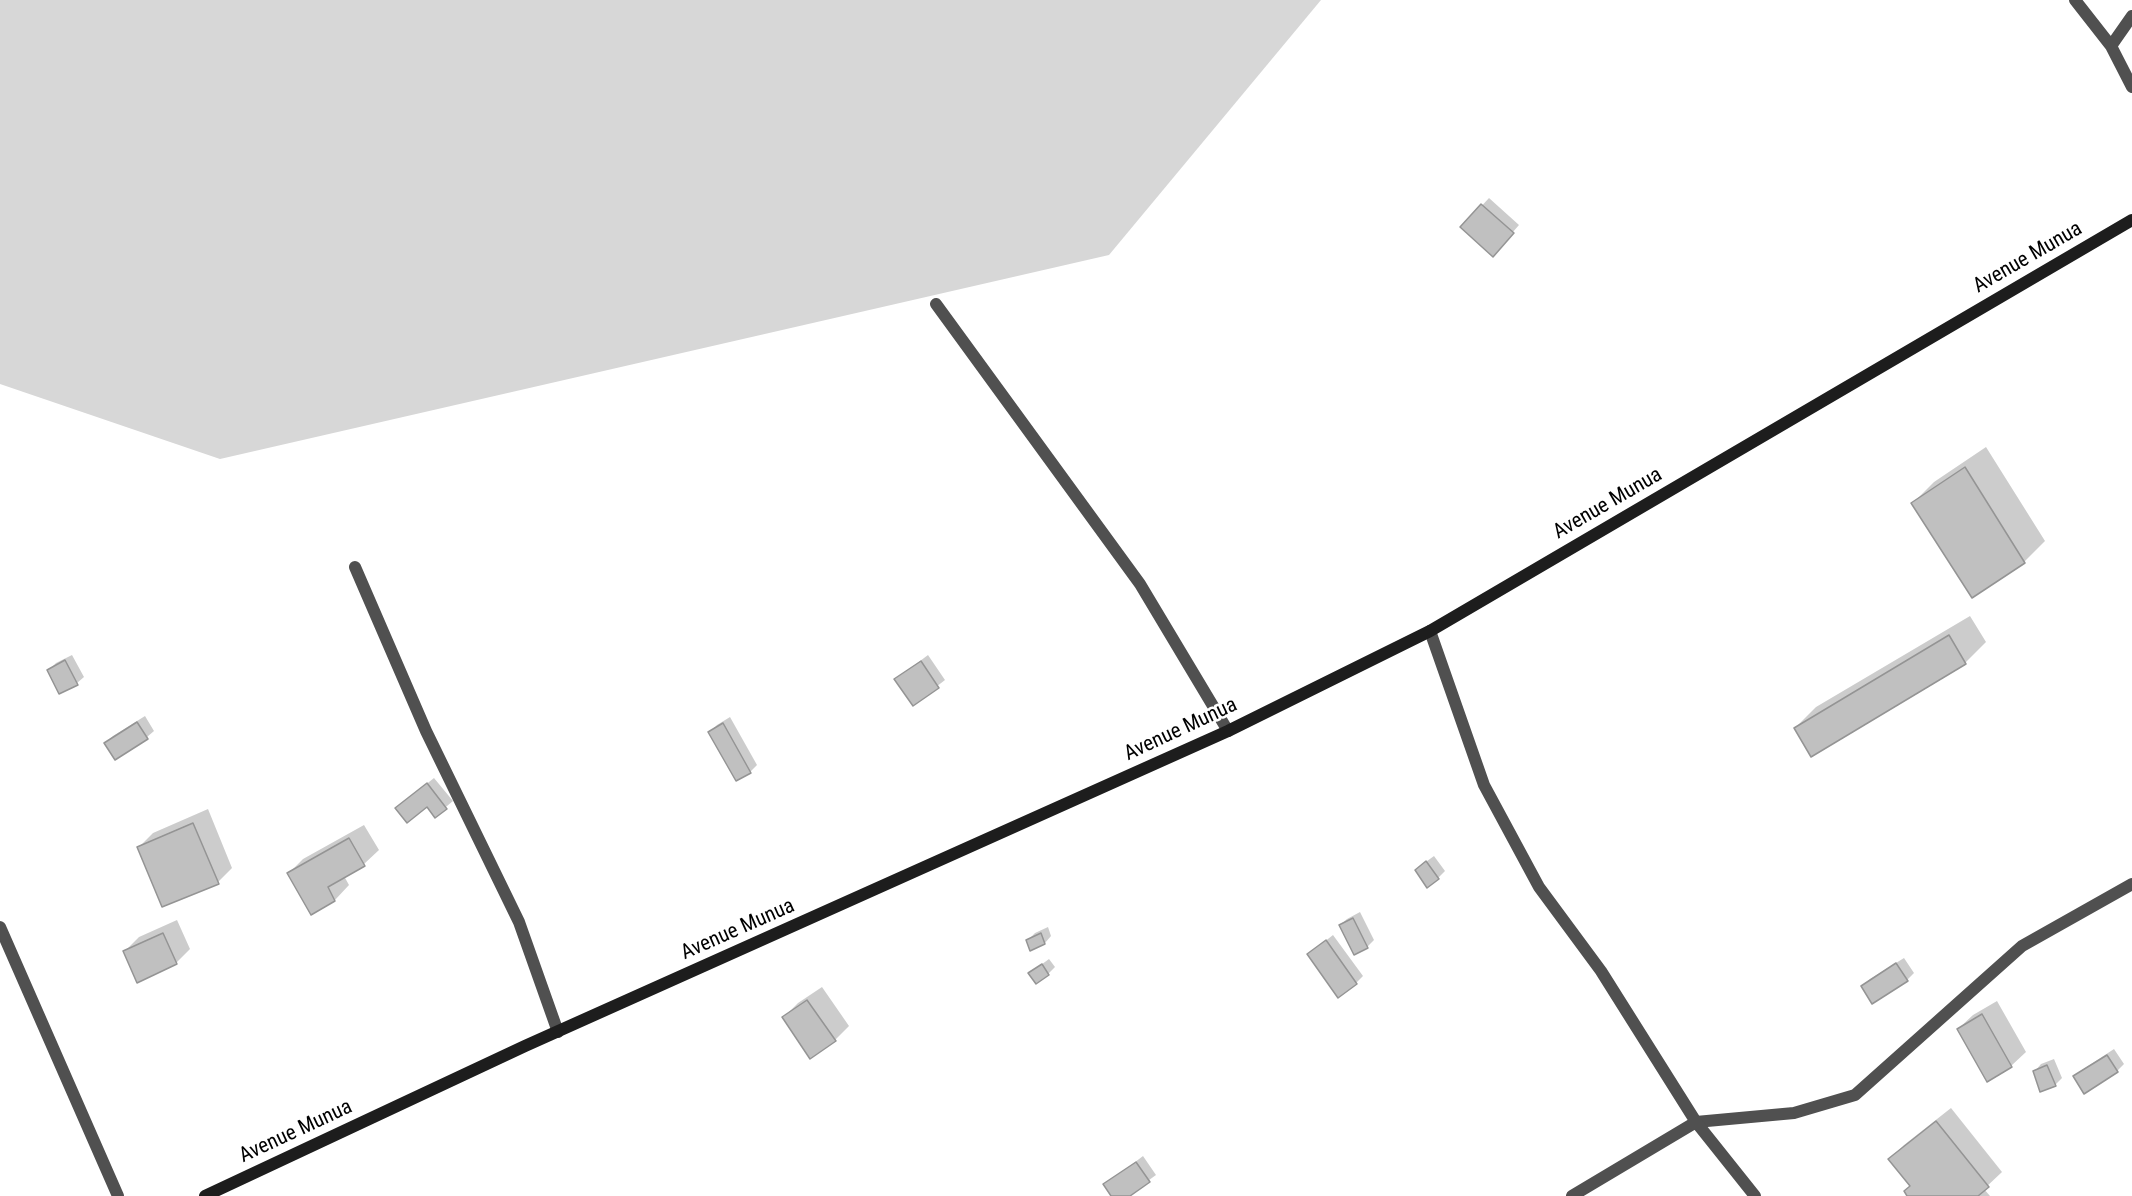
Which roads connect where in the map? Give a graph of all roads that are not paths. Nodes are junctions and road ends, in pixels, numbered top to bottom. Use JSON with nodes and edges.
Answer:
{"nodes":[{"id":1,"x":2075,"y":0,"type":"edge"},
{"id":2,"x":2132,"y":16,"type":"edge"},
{"id":3,"x":2111,"y":46,"type":"junction"},
{"id":4,"x":2132,"y":87,"type":"edge"},
{"id":5,"x":2132,"y":220,"type":"edge"},
{"id":6,"x":936,"y":304,"type":"dead end"},
{"id":7,"x":355,"y":567,"type":"dead end"},
{"id":8,"x":1430,"y":631,"type":"junction"},
{"id":9,"x":1228,"y":731,"type":"junction"},
{"id":10,"x":2132,"y":884,"type":"edge"},
{"id":11,"x":0,"y":927,"type":"edge"},
{"id":12,"x":558,"y":1032,"type":"junction"},
{"id":13,"x":1696,"y":1122,"type":"junction"},
{"id":14,"x":118,"y":1196,"type":"edge"},
{"id":15,"x":205,"y":1196,"type":"edge"},
{"id":16,"x":1572,"y":1196,"type":"edge"},
{"id":17,"x":1755,"y":1196,"type":"edge"}],
"edges":[{"from":1,"to":3,"type":"street"},
{"from":2,"to":3,"type":"street"},
{"from":3,"to":4,"type":"street"},
{"from":5,"to":8,"type":"main road","name":"Avenue Munua"},
{"from":6,"to":9,"type":"street"},
{"from":7,"to":12,"type":"street"},
{"from":8,"to":9,"type":"main road","name":"Avenue Munua"},
{"from":8,"to":13,"type":"street"},
{"from":9,"to":12,"type":"main road","name":"Avenue Munua"},
{"from":10,"to":13,"type":"street"},
{"from":11,"to":14,"type":"street"},
{"from":12,"to":15,"type":"main road","name":"Avenue Munua"},
{"from":13,"to":16,"type":"street"},
{"from":13,"to":17,"type":"street"}]}
